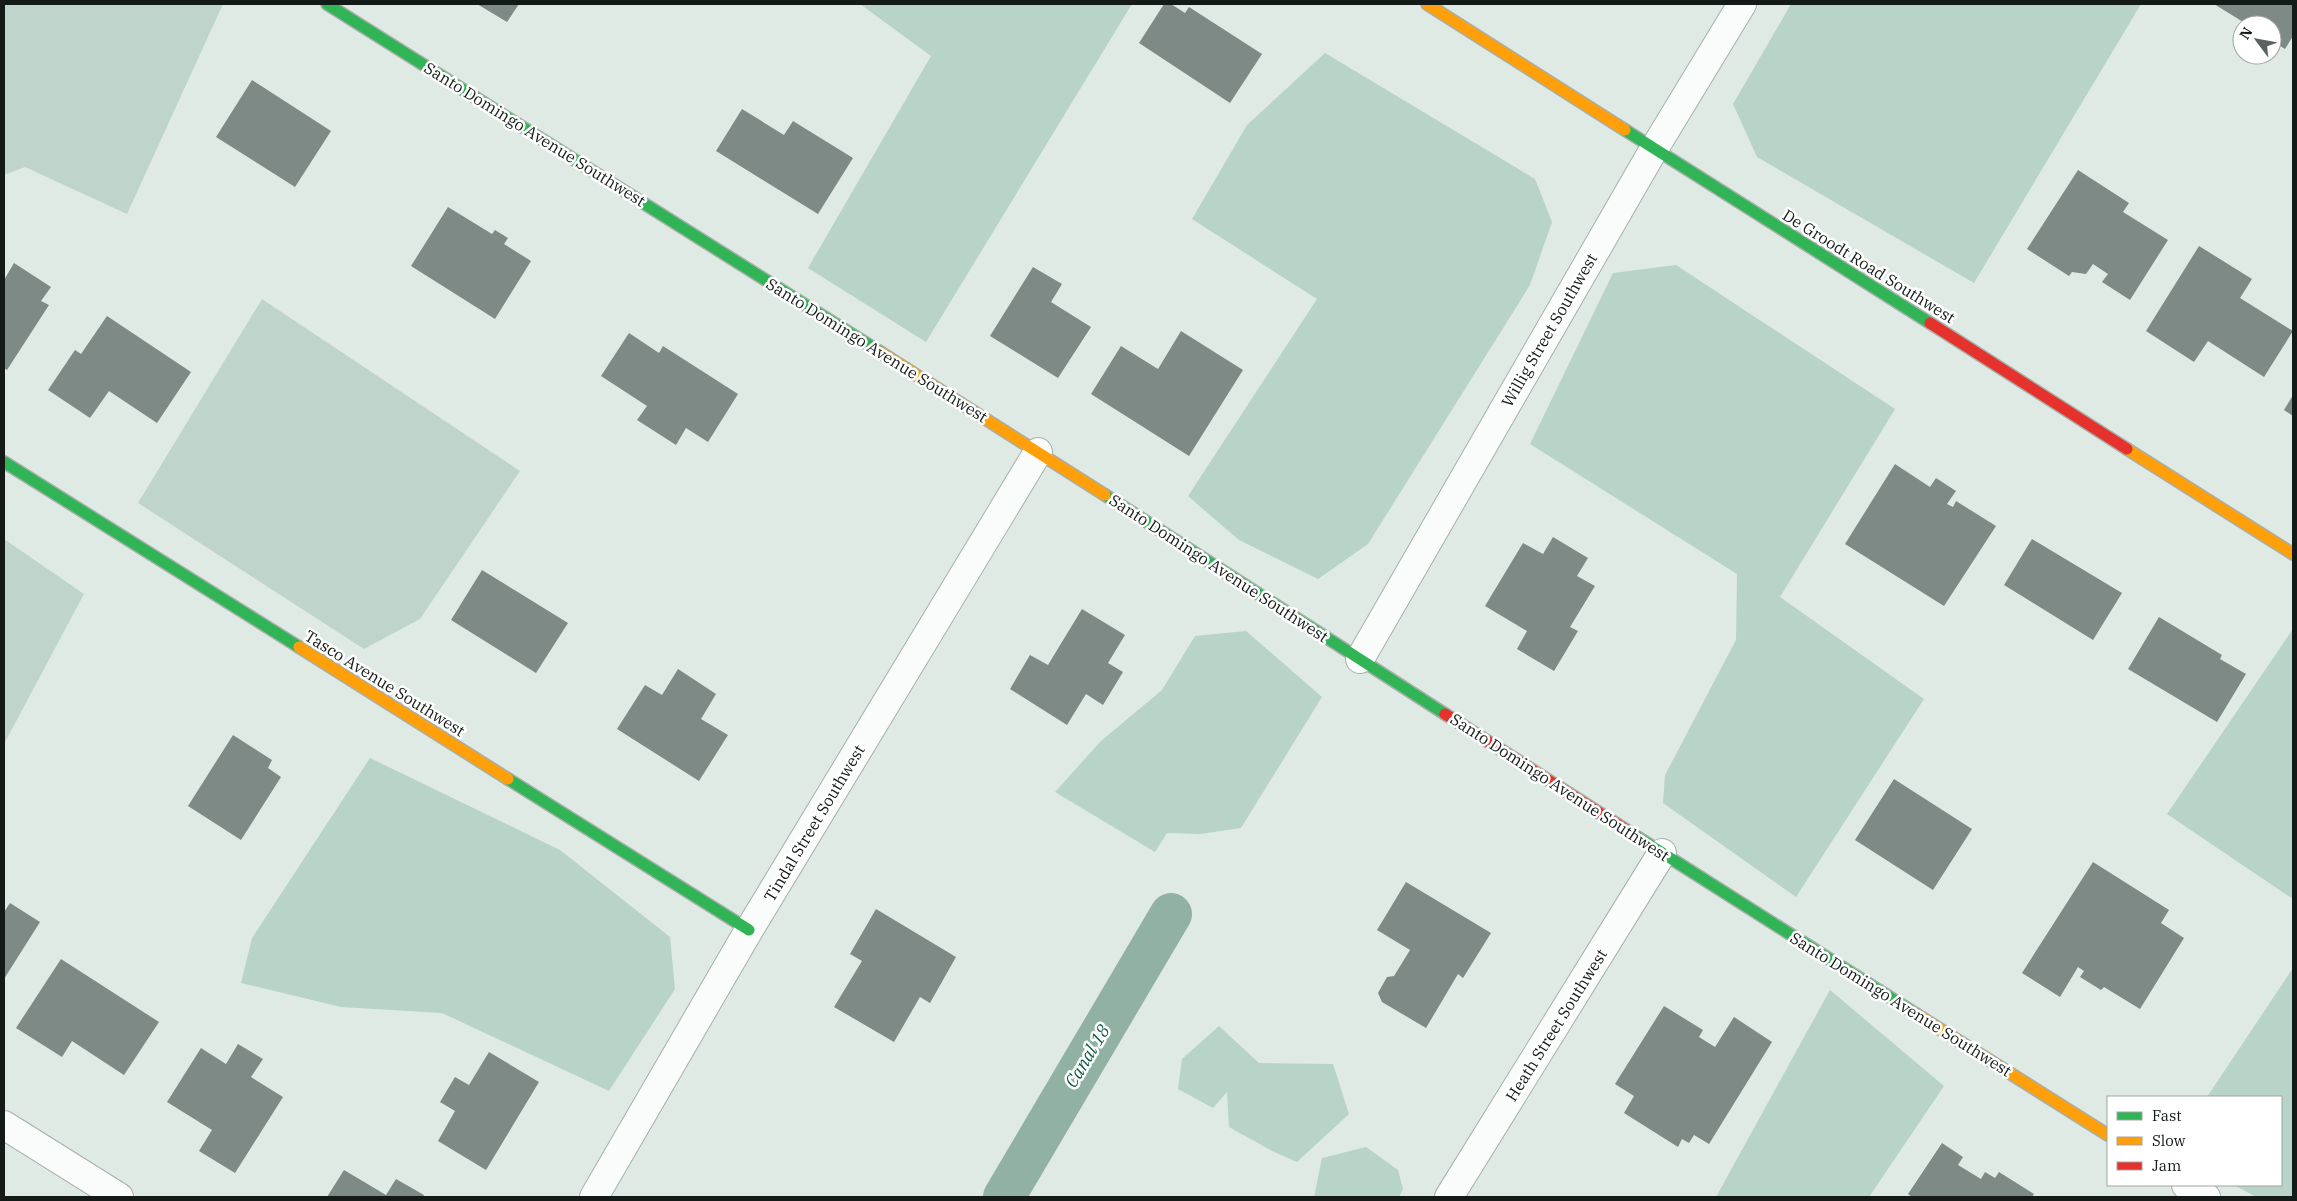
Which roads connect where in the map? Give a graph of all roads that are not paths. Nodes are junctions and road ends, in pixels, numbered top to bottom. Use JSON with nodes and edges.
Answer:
{"nodes":[{"id":1,"x":328,"y":4,"type":"edge"},
{"id":2,"x":1428,"y":4,"type":"edge"},
{"id":3,"x":1742,"y":4,"type":"edge"},
{"id":4,"x":1654,"y":149,"type":"junction"},
{"id":5,"x":1038,"y":452,"type":"junction"},
{"id":6,"x":4,"y":462,"type":"edge"},
{"id":7,"x":2293,"y":554,"type":"edge"},
{"id":8,"x":1360,"y":659,"type":"junction"},
{"id":9,"x":1662,"y":853,"type":"junction"},
{"id":10,"x":749,"y":930,"type":"junction"},
{"id":11,"x":4,"y":1125,"type":"edge"},
{"id":12,"x":2107,"y":1134,"type":"edge"},
{"id":13,"x":2188,"y":1186,"type":"edge"},
{"id":14,"x":119,"y":1197,"type":"edge"},
{"id":15,"x":594,"y":1197,"type":"edge"},
{"id":16,"x":1449,"y":1197,"type":"edge"},
{"id":17,"x":2206,"y":1197,"type":"edge"}],
"edges":[{"from":1,"to":5,"type":"street","name":"Santo Domingo Avenue Southwest"},
{"from":2,"to":4,"type":"street","name":"De Groodt Road Southwest"},
{"from":3,"to":4,"type":"street","name":"Willig Street Southwest"},
{"from":4,"to":7,"type":"street","name":"De Groodt Road Southwest"},
{"from":4,"to":8,"type":"street","name":"Willig Street Southwest"},
{"from":5,"to":8,"type":"street","name":"Santo Domingo Avenue Southwest"},
{"from":5,"to":10,"type":"street","name":"Tindal Street Southwest"},
{"from":6,"to":10,"type":"street","name":"Tasco Avenue Southwest"},
{"from":8,"to":9,"type":"street","name":"Santo Domingo Avenue Southwest"},
{"from":9,"to":12,"type":"street","name":"Santo Domingo Avenue Southwest"},
{"from":9,"to":16,"type":"street","name":"Heath Street Southwest"},
{"from":10,"to":15,"type":"street","name":"Tindal Street Southwest"},
{"from":11,"to":14,"type":"street"},
{"from":13,"to":17,"type":"street"}]}
